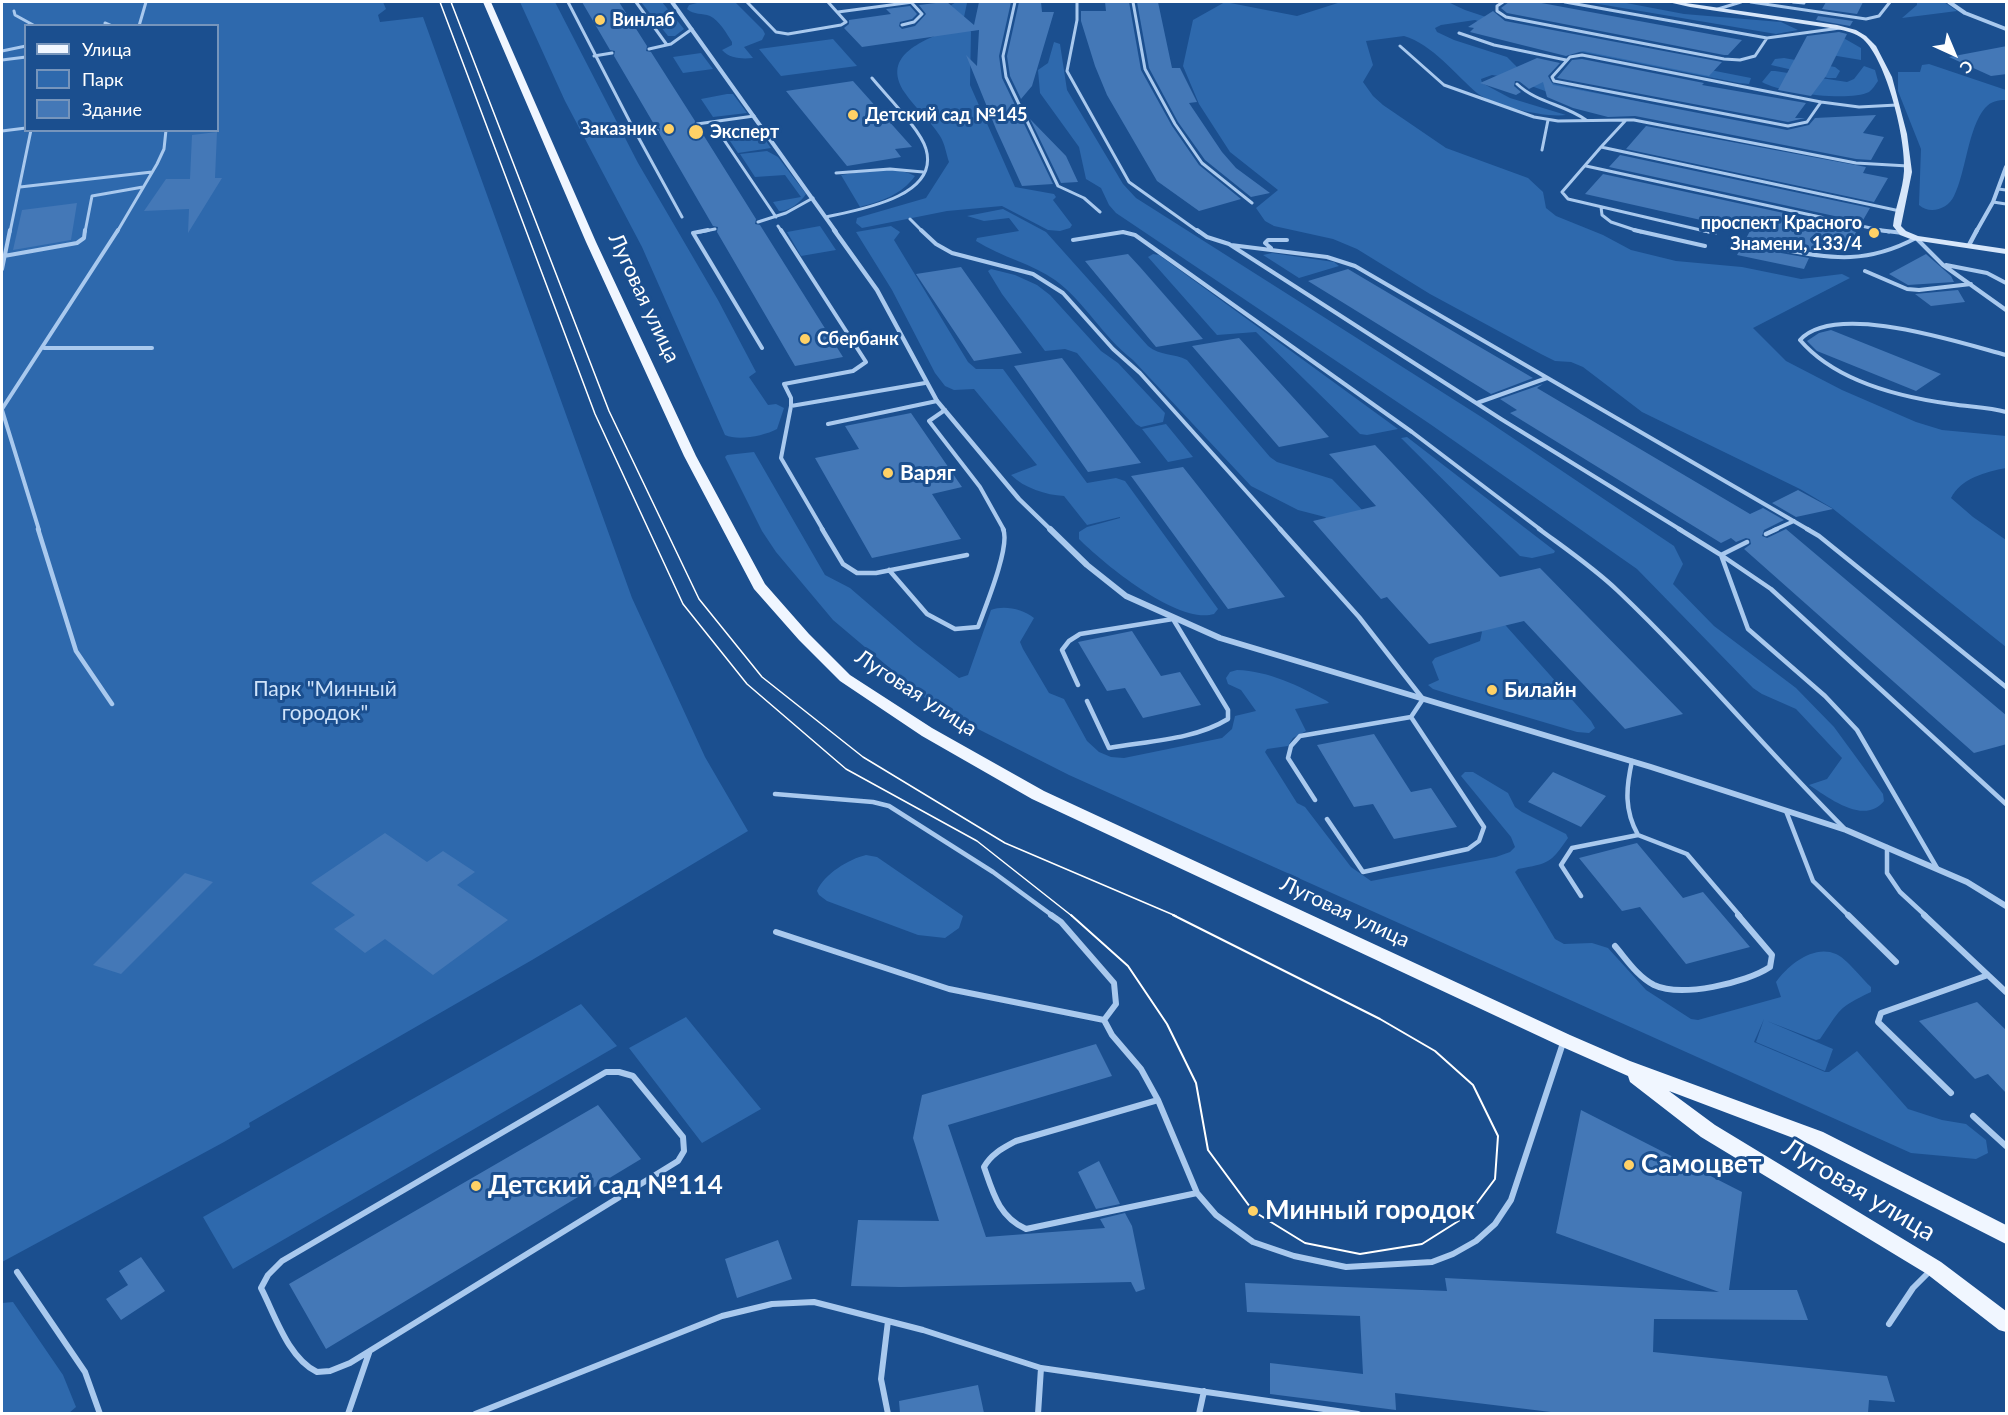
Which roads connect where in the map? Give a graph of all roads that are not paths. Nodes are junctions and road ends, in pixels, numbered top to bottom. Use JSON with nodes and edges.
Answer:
{"nodes":[{"id":1,"x":146,"y":2,"type":"edge"},
{"id":2,"x":487,"y":2,"type":"edge"},
{"id":3,"x":568,"y":2,"type":"edge"},
{"id":4,"x":636,"y":2,"type":"edge"},
{"id":5,"x":672,"y":2,"type":"edge"},
{"id":6,"x":747,"y":2,"type":"edge"},
{"id":7,"x":828,"y":2,"type":"edge"},
{"id":8,"x":912,"y":2,"type":"edge"},
{"id":9,"x":1014,"y":2,"type":"edge"},
{"id":10,"x":1077,"y":2,"type":"edge"},
{"id":11,"x":1133,"y":2,"type":"edge"},
{"id":12,"x":1503,"y":2,"type":"edge"},
{"id":13,"x":1565,"y":2,"type":"edge"},
{"id":14,"x":1671,"y":2,"type":"edge"},
{"id":15,"x":1741,"y":2,"type":"edge"},
{"id":16,"x":1751,"y":2,"type":"edge"},
{"id":17,"x":1793,"y":2,"type":"edge"},
{"id":18,"x":1890,"y":2,"type":"edge"},
{"id":19,"x":1949,"y":2,"type":"edge"},
{"id":20,"x":1804,"y":3,"type":"dead end"},
{"id":21,"x":1718,"y":9,"type":"junction"},
{"id":22,"x":14,"y":11,"type":"dead end"},
{"id":23,"x":838,"y":12,"type":"junction"},
{"id":24,"x":32,"y":24,"type":"edge"},
{"id":25,"x":140,"y":24,"type":"edge"},
{"id":26,"x":902,"y":25,"type":"dead end"},
{"id":27,"x":1840,"y":28,"type":"junction"},
{"id":28,"x":692,"y":29,"type":"junction"},
{"id":29,"x":2007,"y":29,"type":"edge"},
{"id":30,"x":1459,"y":33,"type":"dead end"},
{"id":31,"x":1767,"y":38,"type":"junction"},
{"id":32,"x":667,"y":45,"type":"junction"},
{"id":33,"x":24,"y":46,"type":"edge"},
{"id":34,"x":1400,"y":46,"type":"dead end"},
{"id":35,"x":649,"y":49,"type":"dead end"},
{"id":36,"x":2,"y":51,"type":"edge"},
{"id":37,"x":612,"y":53,"type":"dead end"},
{"id":38,"x":594,"y":56,"type":"junction"},
{"id":39,"x":24,"y":57,"type":"edge"},
{"id":40,"x":2,"y":60,"type":"edge"},
{"id":41,"x":1566,"y":60,"type":"junction"},
{"id":42,"x":872,"y":78,"type":"dead end"},
{"id":43,"x":1517,"y":84,"type":"dead end"},
{"id":44,"x":1821,"y":102,"type":"junction"},
{"id":45,"x":1897,"y":105,"type":"junction"},
{"id":46,"x":754,"y":116,"type":"junction"},
{"id":47,"x":1548,"y":120,"type":"junction"},
{"id":48,"x":1586,"y":120,"type":"junction"},
{"id":49,"x":1626,"y":120,"type":"junction"},
{"id":50,"x":631,"y":124,"type":"dead end"},
{"id":51,"x":696,"y":124,"type":"dead end"},
{"id":52,"x":24,"y":128,"type":"edge"},
{"id":53,"x":657,"y":130,"type":"dead end"},
{"id":54,"x":2,"y":131,"type":"edge"},
{"id":55,"x":718,"y":131,"type":"dead end"},
{"id":56,"x":31,"y":132,"type":"edge"},
{"id":57,"x":166,"y":132,"type":"edge"},
{"id":58,"x":1601,"y":147,"type":"junction"},
{"id":59,"x":1542,"y":150,"type":"dead end"},
{"id":60,"x":1586,"y":166,"type":"junction"},
{"id":61,"x":1908,"y":166,"type":"junction"},
{"id":62,"x":2007,"y":167,"type":"edge"},
{"id":63,"x":152,"y":172,"type":"junction"},
{"id":64,"x":923,"y":172,"type":"junction"},
{"id":65,"x":836,"y":173,"type":"dead end"},
{"id":66,"x":20,"y":187,"type":"junction"},
{"id":67,"x":143,"y":187,"type":"junction"},
{"id":68,"x":1998,"y":189,"type":"junction"},
{"id":69,"x":2007,"y":190,"type":"edge"},
{"id":70,"x":813,"y":198,"type":"junction"},
{"id":71,"x":1993,"y":202,"type":"junction"},
{"id":72,"x":1252,"y":203,"type":"dead end"},
{"id":73,"x":2007,"y":204,"type":"edge"},
{"id":74,"x":1601,"y":207,"type":"junction"},
{"id":75,"x":1900,"y":211,"type":"junction"},
{"id":76,"x":1100,"y":212,"type":"dead end"},
{"id":77,"x":682,"y":217,"type":"dead end"},
{"id":78,"x":776,"y":217,"type":"junction"},
{"id":79,"x":826,"y":217,"type":"junction"},
{"id":80,"x":910,"y":219,"type":"dead end"},
{"id":81,"x":758,"y":222,"type":"dead end"},
{"id":82,"x":778,"y":226,"type":"dead end"},
{"id":83,"x":715,"y":229,"type":"dead end"},
{"id":84,"x":1900,"y":230,"type":"junction"},
{"id":85,"x":1715,"y":233,"type":"dead end"},
{"id":86,"x":1917,"y":238,"type":"junction"},
{"id":87,"x":1073,"y":240,"type":"dead end"},
{"id":88,"x":1287,"y":240,"type":"dead end"},
{"id":89,"x":1229,"y":244,"type":"junction"},
{"id":90,"x":1705,"y":246,"type":"dead end"},
{"id":91,"x":1969,"y":246,"type":"junction"},
{"id":92,"x":1782,"y":249,"type":"dead end"},
{"id":93,"x":1273,"y":250,"type":"junction"},
{"id":94,"x":2007,"y":252,"type":"edge"},
{"id":95,"x":4,"y":256,"type":"junction"},
{"id":96,"x":1943,"y":265,"type":"junction"},
{"id":97,"x":2,"y":269,"type":"edge"},
{"id":98,"x":1865,"y":271,"type":"dead end"},
{"id":99,"x":2007,"y":283,"type":"edge"},
{"id":100,"x":1971,"y":284,"type":"junction"},
{"id":101,"x":2007,"y":310,"type":"edge"},
{"id":102,"x":44,"y":348,"type":"junction"},
{"id":103,"x":152,"y":348,"type":"dead end"},
{"id":104,"x":762,"y":348,"type":"dead end"},
{"id":105,"x":2007,"y":355,"type":"edge"},
{"id":106,"x":1547,"y":378,"type":"junction"},
{"id":107,"x":925,"y":383,"type":"junction"},
{"id":108,"x":938,"y":401,"type":"junction"},
{"id":109,"x":1477,"y":402,"type":"junction"},
{"id":110,"x":791,"y":406,"type":"junction"},
{"id":111,"x":2,"y":410,"type":"edge"},
{"id":112,"x":945,"y":410,"type":"junction"},
{"id":113,"x":2007,"y":412,"type":"edge"},
{"id":114,"x":828,"y":424,"type":"dead end"},
{"id":115,"x":1794,"y":521,"type":"junction"},
{"id":116,"x":1766,"y":534,"type":"dead end"},
{"id":117,"x":1747,"y":542,"type":"dead end"},
{"id":118,"x":967,"y":555,"type":"dead end"},
{"id":119,"x":1720,"y":555,"type":"junction"},
{"id":120,"x":889,"y":570,"type":"junction"},
{"id":121,"x":1173,"y":619,"type":"junction"},
{"id":122,"x":1078,"y":685,"type":"dead end"},
{"id":123,"x":2007,"y":687,"type":"edge"},
{"id":124,"x":1423,"y":699,"type":"junction"},
{"id":125,"x":1087,"y":701,"type":"dead end"},
{"id":126,"x":112,"y":704,"type":"dead end"},
{"id":127,"x":1411,"y":717,"type":"junction"},
{"id":128,"x":1632,"y":761,"type":"junction"},
{"id":129,"x":775,"y":794,"type":"dead end"},
{"id":130,"x":1316,"y":800,"type":"dead end"},
{"id":131,"x":2007,"y":804,"type":"edge"},
{"id":132,"x":1785,"y":811,"type":"junction"},
{"id":133,"x":1327,"y":819,"type":"dead end"},
{"id":134,"x":1846,"y":830,"type":"junction"},
{"id":135,"x":1638,"y":835,"type":"junction"},
{"id":136,"x":1887,"y":846,"type":"junction"},
{"id":137,"x":1937,"y":868,"type":"junction"},
{"id":138,"x":1581,"y":896,"type":"dead end"},
{"id":139,"x":2007,"y":906,"type":"edge"},
{"id":140,"x":776,"y":932,"type":"dead end"},
{"id":141,"x":1615,"y":946,"type":"dead end"},
{"id":142,"x":1896,"y":962,"type":"dead end"},
{"id":143,"x":1988,"y":975,"type":"junction"},
{"id":144,"x":2007,"y":992,"type":"edge"},
{"id":145,"x":1104,"y":1020,"type":"junction"},
{"id":146,"x":1564,"y":1040,"type":"junction"},
{"id":147,"x":1623,"y":1066,"type":"junction"},
{"id":148,"x":1951,"y":1093,"type":"dead end"},
{"id":149,"x":1158,"y":1100,"type":"junction"},
{"id":150,"x":1973,"y":1116,"type":"dead end"},
{"id":151,"x":2007,"y":1146,"type":"edge"},
{"id":152,"x":1197,"y":1193,"type":"junction"},
{"id":153,"x":2007,"y":1235,"type":"edge"},
{"id":154,"x":1934,"y":1268,"type":"junction"},
{"id":155,"x":17,"y":1272,"type":"dead end"},
{"id":156,"x":888,"y":1321,"type":"junction"},
{"id":157,"x":2007,"y":1323,"type":"edge"},
{"id":158,"x":1888,"y":1324,"type":"dead end"},
{"id":159,"x":369,"y":1353,"type":"junction"},
{"id":160,"x":1041,"y":1368,"type":"junction"},
{"id":161,"x":1204,"y":1391,"type":"junction"},
{"id":162,"x":100,"y":1413,"type":"edge"},
{"id":163,"x":348,"y":1413,"type":"edge"},
{"id":164,"x":474,"y":1413,"type":"edge"},
{"id":165,"x":888,"y":1413,"type":"edge"},
{"id":166,"x":1038,"y":1413,"type":"edge"},
{"id":167,"x":1199,"y":1413,"type":"edge"},
{"id":168,"x":1358,"y":1413,"type":"edge"}],
"edges":[{"from":1,"to":25,"type":"lane"},
{"from":2,"to":146,"type":"main road","name":"Луговая улица"},
{"from":3,"to":38,"type":"lane"},
{"from":4,"to":32,"type":"lane"},
{"from":5,"to":28,"type":"street"},
{"from":6,"to":23,"type":"lane"},
{"from":7,"to":23,"type":"lane"},
{"from":8,"to":23,"type":"lane"},
{"from":8,"to":26,"type":"lane"},
{"from":9,"to":76,"type":"lane"},
{"from":10,"to":89,"type":"lane"},
{"from":11,"to":72,"type":"lane"},
{"from":12,"to":31,"type":"lane"},
{"from":13,"to":31,"type":"lane"},
{"from":14,"to":21,"type":"main road"},
{"from":15,"to":21,"type":"lane"},
{"from":16,"to":18,"type":"lane"},
{"from":17,"to":20,"type":"lane"},
{"from":19,"to":29,"type":"street"},
{"from":21,"to":27,"type":"main road"},
{"from":22,"to":24,"type":"lane"},
{"from":27,"to":31,"type":"lane"},
{"from":27,"to":45,"type":"main road"},
{"from":28,"to":32,"type":"lane"},
{"from":28,"to":46,"type":"street"},
{"from":30,"to":41,"type":"lane"},
{"from":32,"to":35,"type":"lane"},
{"from":33,"to":36,"type":"lane"},
{"from":34,"to":47,"type":"lane"},
{"from":37,"to":38,"type":"lane"},
{"from":38,"to":50,"type":"lane"},
{"from":39,"to":40,"type":"lane"},
{"from":41,"to":44,"type":"lane"},
{"from":41,"to":44,"type":"lane"},
{"from":42,"to":64,"type":"lane"},
{"from":43,"to":48,"type":"lane"},
{"from":44,"to":45,"type":"lane"},
{"from":45,"to":61,"type":"main road"},
{"from":46,"to":51,"type":"lane"},
{"from":46,"to":70,"type":"street"},
{"from":47,"to":48,"type":"lane"},
{"from":47,"to":59,"type":"lane"},
{"from":48,"to":49,"type":"lane"},
{"from":49,"to":58,"type":"lane"},
{"from":49,"to":61,"type":"lane"},
{"from":52,"to":54,"type":"lane"},
{"from":53,"to":77,"type":"lane"},
{"from":55,"to":78,"type":"lane"},
{"from":56,"to":66,"type":"lane"},
{"from":57,"to":63,"type":"lane"},
{"from":58,"to":60,"type":"lane"},
{"from":58,"to":75,"type":"lane"},
{"from":60,"to":74,"type":"lane"},
{"from":60,"to":84,"type":"lane"},
{"from":61,"to":75,"type":"main road"},
{"from":62,"to":68,"type":"street"},
{"from":63,"to":66,"type":"lane"},
{"from":63,"to":67,"type":"lane"},
{"from":64,"to":65,"type":"lane"},
{"from":64,"to":79,"type":"lane"},
{"from":66,"to":95,"type":"lane"},
{"from":67,"to":95,"type":"lane"},
{"from":67,"to":102,"type":"lane"},
{"from":68,"to":69,"type":"lane"},
{"from":68,"to":71,"type":"street"},
{"from":70,"to":78,"type":"lane"},
{"from":70,"to":79,"type":"street"},
{"from":71,"to":73,"type":"lane"},
{"from":71,"to":91,"type":"street"},
{"from":74,"to":85,"type":"lane"},
{"from":74,"to":90,"type":"lane"},
{"from":75,"to":84,"type":"main road"},
{"from":78,"to":81,"type":"lane"},
{"from":79,"to":107,"type":"street"},
{"from":80,"to":124,"type":"lane"},
{"from":82,"to":110,"type":"lane"},
{"from":83,"to":104,"type":"lane"},
{"from":84,"to":86,"type":"main road"},
{"from":86,"to":91,"type":"main road"},
{"from":86,"to":92,"type":"lane"},
{"from":86,"to":96,"type":"lane"},
{"from":87,"to":134,"type":"lane"},
{"from":88,"to":93,"type":"lane"},
{"from":89,"to":93,"type":"lane"},
{"from":89,"to":109,"type":"lane"},
{"from":91,"to":94,"type":"main road"},
{"from":93,"to":106,"type":"lane"},
{"from":95,"to":97,"type":"lane"},
{"from":96,"to":99,"type":"lane"},
{"from":96,"to":100,"type":"lane"},
{"from":98,"to":100,"type":"lane"},
{"from":100,"to":101,"type":"lane"},
{"from":102,"to":103,"type":"lane"},
{"from":102,"to":111,"type":"lane"},
{"from":105,"to":113,"type":"lane"},
{"from":106,"to":109,"type":"lane"},
{"from":106,"to":115,"type":"lane"},
{"from":107,"to":108,"type":"street"},
{"from":107,"to":110,"type":"lane"},
{"from":108,"to":112,"type":"street"},
{"from":108,"to":114,"type":"lane"},
{"from":109,"to":119,"type":"lane"},
{"from":110,"to":120,"type":"lane"},
{"from":111,"to":126,"type":"lane"},
{"from":112,"to":120,"type":"lane"},
{"from":112,"to":121,"type":"street"},
{"from":115,"to":116,"type":"lane"},
{"from":115,"to":123,"type":"lane"},
{"from":117,"to":119,"type":"lane"},
{"from":118,"to":120,"type":"lane"},
{"from":119,"to":131,"type":"lane"},
{"from":119,"to":137,"type":"lane"},
{"from":121,"to":122,"type":"lane"},
{"from":121,"to":124,"type":"street"},
{"from":121,"to":125,"type":"lane"},
{"from":124,"to":127,"type":"lane"},
{"from":124,"to":128,"type":"street"},
{"from":127,"to":130,"type":"lane"},
{"from":127,"to":133,"type":"lane"},
{"from":128,"to":132,"type":"street"},
{"from":128,"to":135,"type":"lane"},
{"from":129,"to":145,"type":"lane"},
{"from":132,"to":134,"type":"street"},
{"from":132,"to":142,"type":"lane"},
{"from":134,"to":136,"type":"street"},
{"from":135,"to":138,"type":"lane"},
{"from":135,"to":141,"type":"lane"},
{"from":136,"to":137,"type":"street"},
{"from":136,"to":143,"type":"lane"},
{"from":137,"to":139,"type":"street"},
{"from":140,"to":145,"type":"lane"},
{"from":143,"to":144,"type":"lane"},
{"from":143,"to":148,"type":"lane"},
{"from":145,"to":149,"type":"lane"},
{"from":146,"to":147,"type":"main road","name":"Луговая улица"},
{"from":146,"to":152,"type":"lane"},
{"from":147,"to":153,"type":"main road","name":"Луговая улица"},
{"from":147,"to":154,"type":"main road","name":"Луговая улица"},
{"from":149,"to":152,"type":"lane"},
{"from":149,"to":152,"type":"lane"},
{"from":150,"to":151,"type":"lane"},
{"from":154,"to":157,"type":"main road","name":"Луговая улица"},
{"from":154,"to":158,"type":"lane"},
{"from":155,"to":162,"type":"lane"},
{"from":156,"to":160,"type":"lane"},
{"from":156,"to":164,"type":"lane"},
{"from":156,"to":165,"type":"lane"},
{"from":159,"to":159,"type":"lane"},
{"from":159,"to":163,"type":"lane"},
{"from":160,"to":161,"type":"lane"},
{"from":160,"to":166,"type":"lane"},
{"from":161,"to":167,"type":"lane"},
{"from":161,"to":168,"type":"lane"}]}
